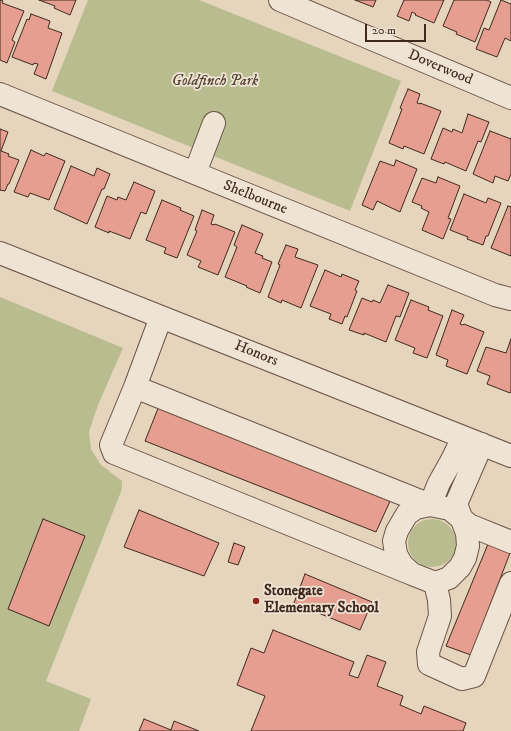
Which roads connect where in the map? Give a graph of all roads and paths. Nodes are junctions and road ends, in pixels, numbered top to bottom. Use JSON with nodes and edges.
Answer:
{"nodes":[{"id":1,"x":280,"y":0,"type":"edge"},
{"id":2,"x":0,"y":94,"type":"edge"},
{"id":3,"x":511,"y":98,"type":"edge"},
{"id":4,"x":214,"y":123,"type":"dead end"},
{"id":5,"x":195,"y":173,"type":"junction"},
{"id":6,"x":0,"y":253,"type":"edge"},
{"id":7,"x":511,"y":299,"type":"edge"},
{"id":8,"x":161,"y":317,"type":"junction"},
{"id":9,"x":135,"y":387,"type":"junction"},
{"id":10,"x":472,"y":440,"type":"junction"},
{"id":11,"x":511,"y":456,"type":"edge"},
{"id":12,"x":430,"y":505,"type":"junction"},
{"id":13,"x":460,"y":517,"type":"junction"},
{"id":14,"x":511,"y":542,"type":"edge"},
{"id":15,"x":412,"y":574,"type":"junction"},
{"id":16,"x":435,"y":583,"type":"junction"},
{"id":17,"x":511,"y":583,"type":"edge"}],
"edges":[{"from":1,"to":3,"type":"street","name":"Doverwood"},
{"from":2,"to":5,"type":"street","name":"Shelbourne"},
{"from":4,"to":5,"type":"street"},
{"from":5,"to":7,"type":"street","name":"Shelbourne"},
{"from":6,"to":8,"type":"street","name":"Honors"},
{"from":8,"to":9,"type":"street"},
{"from":8,"to":10,"type":"street","name":"Honors"},
{"from":9,"to":12,"type":"street"},
{"from":9,"to":15,"type":"street"},
{"from":10,"to":11,"type":"street","name":"Honors"},
{"from":10,"to":12,"type":"street"},
{"from":10,"to":13,"type":"street"},
{"from":12,"to":13,"type":"street"},
{"from":12,"to":15,"type":"street"},
{"from":13,"to":14,"type":"street"},
{"from":13,"to":16,"type":"street"},
{"from":15,"to":16,"type":"street"},
{"from":16,"to":17,"type":"street"}]}
